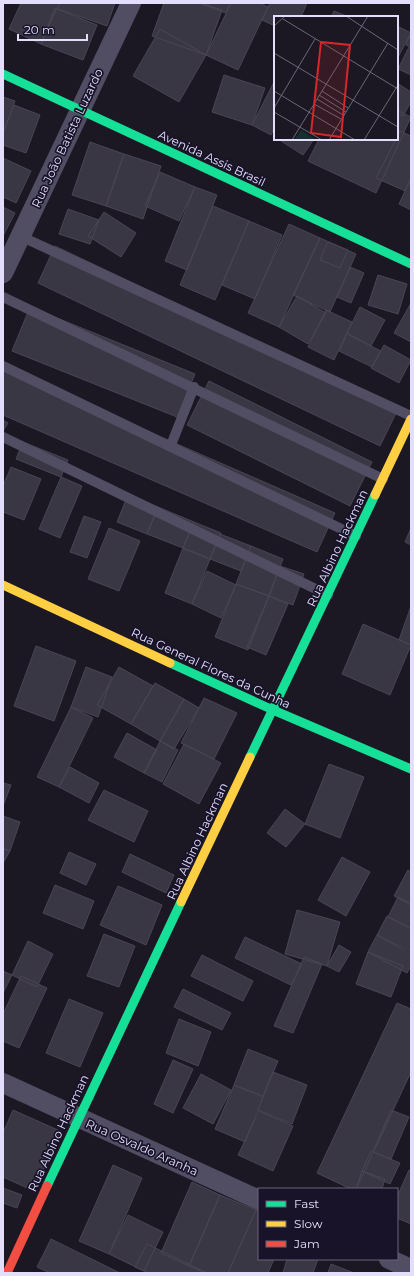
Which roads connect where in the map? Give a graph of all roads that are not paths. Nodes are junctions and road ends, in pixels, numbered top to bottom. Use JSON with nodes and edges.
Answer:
{"nodes":[{"id":1,"x":131,"y":3,"type":"edge"},
{"id":2,"x":3,"y":74,"type":"edge"},
{"id":3,"x":81,"y":110,"type":"junction"},
{"id":4,"x":20,"y":236,"type":"junction"},
{"id":5,"x":411,"y":264,"type":"edge"},
{"id":6,"x":3,"y":273,"type":"edge"},
{"id":7,"x":3,"y":297,"type":"edge"},
{"id":8,"x":3,"y":366,"type":"edge"},
{"id":9,"x":194,"y":387,"type":"junction"},
{"id":10,"x":411,"y":416,"type":"edge"},
{"id":11,"x":411,"y":419,"type":"edge"},
{"id":12,"x":3,"y":437,"type":"edge"},
{"id":13,"x":171,"y":445,"type":"junction"},
{"id":14,"x":383,"y":479,"type":"junction"},
{"id":15,"x":356,"y":536,"type":"junction"},
{"id":16,"x":3,"y":585,"type":"edge"},
{"id":17,"x":328,"y":595,"type":"junction"},
{"id":18,"x":273,"y":710,"type":"junction"},
{"id":19,"x":411,"y":769,"type":"edge"},
{"id":20,"x":3,"y":1083,"type":"edge"},
{"id":21,"x":78,"y":1119,"type":"junction"},
{"id":22,"x":258,"y":1200,"type":"edge"},
{"id":23,"x":391,"y":1260,"type":"edge"},
{"id":24,"x":411,"y":1269,"type":"edge"},
{"id":25,"x":7,"y":1273,"type":"edge"}],
"edges":[{"from":1,"to":3,"type":"street","name":"Rua João Batista Luzardo"},
{"from":2,"to":3,"type":"street","name":"Avenida Assis Brasil"},
{"from":3,"to":4,"type":"street","name":"Rua João Batista Luzardo"},
{"from":3,"to":5,"type":"street","name":"Avenida Assis Brasil"},
{"from":4,"to":6,"type":"street","name":"Rua João Batista Luzardo"},
{"from":4,"to":10,"type":"lane"},
{"from":7,"to":9,"type":"lane"},
{"from":8,"to":13,"type":"lane"},
{"from":9,"to":13,"type":"lane"},
{"from":9,"to":14,"type":"lane"},
{"from":11,"to":14,"type":"street","name":"Rua Albino Hackman"},
{"from":12,"to":17,"type":"lane"},
{"from":13,"to":15,"type":"lane"},
{"from":14,"to":15,"type":"street","name":"Rua Albino Hackman"},
{"from":15,"to":17,"type":"street","name":"Rua Albino Hackman"},
{"from":16,"to":18,"type":"street","name":"Rua General Flores da Cunha"},
{"from":17,"to":18,"type":"street","name":"Rua Albino Hackman"},
{"from":18,"to":19,"type":"street","name":"Rua General Flores da Cunha"},
{"from":18,"to":21,"type":"street","name":"Rua Albino Hackman"},
{"from":20,"to":21,"type":"street","name":"Rua Osvaldo Aranha"},
{"from":21,"to":22,"type":"street","name":"Rua Osvaldo Aranha"},
{"from":21,"to":25,"type":"street","name":"Rua Albino Hackman"},
{"from":23,"to":24,"type":"street"}]}
